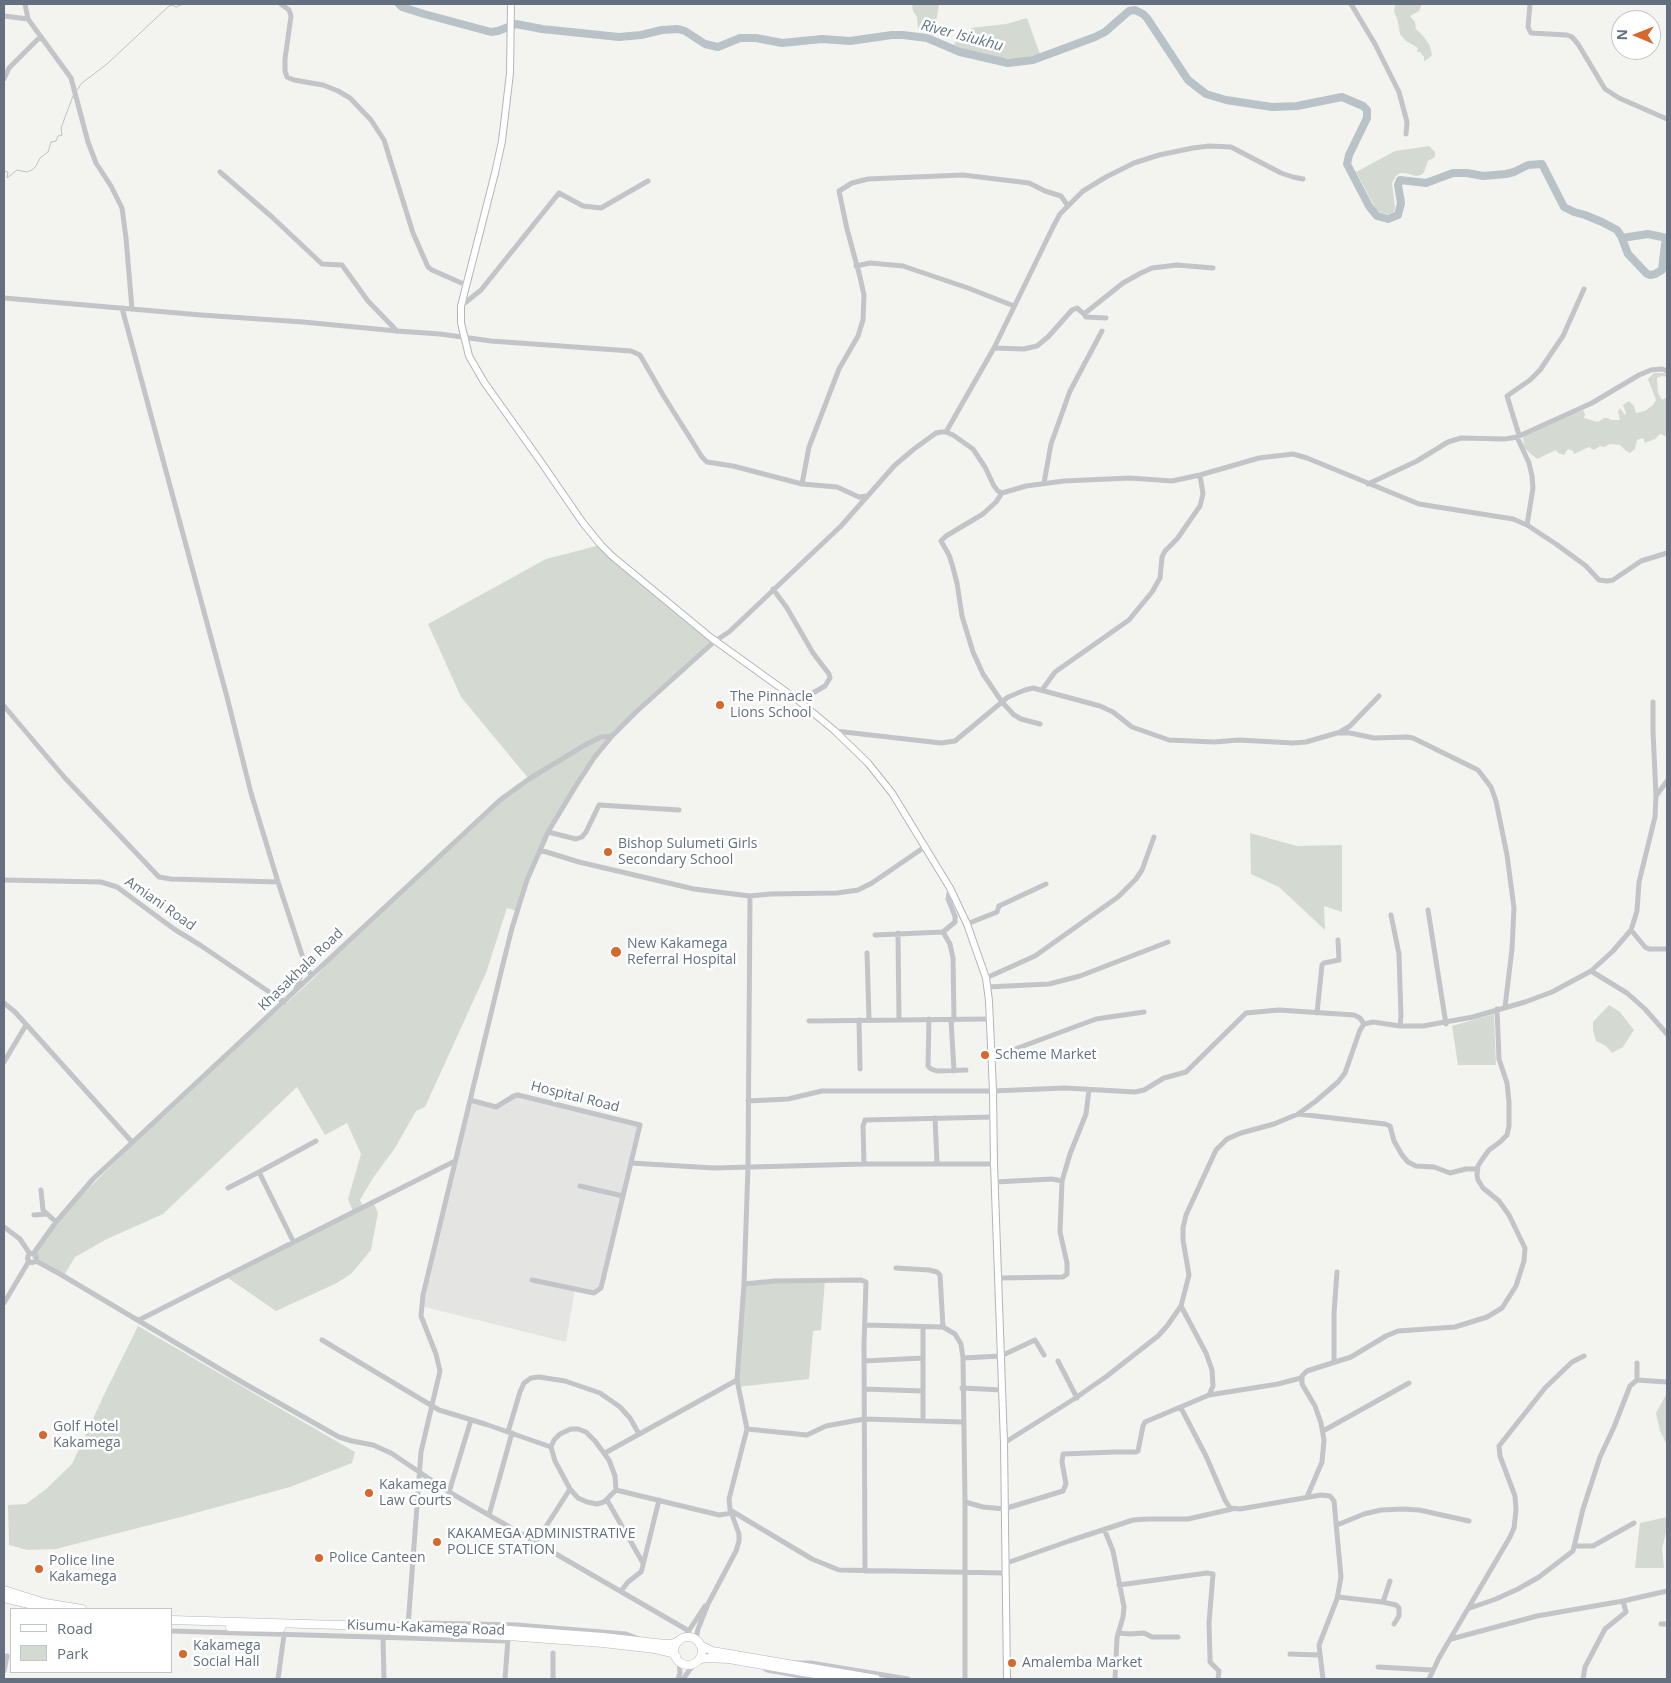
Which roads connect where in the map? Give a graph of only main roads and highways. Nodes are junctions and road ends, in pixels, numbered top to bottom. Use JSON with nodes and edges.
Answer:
{"nodes":[{"id":1,"x":511,"y":4,"type":"edge"},
{"id":2,"x":4,"y":1590,"type":"edge"},
{"id":3,"x":4,"y":1598,"type":"edge"},
{"id":4,"x":36,"y":1608,"type":"edge"},
{"id":5,"x":76,"y":1608,"type":"edge"},
{"id":6,"x":172,"y":1620,"type":"edge"},
{"id":7,"x":172,"y":1625,"type":"edge"},
{"id":8,"x":682,"y":1640,"type":"junction"},
{"id":9,"x":698,"y":1642,"type":"junction"},
{"id":10,"x":677,"y":1659,"type":"junction"},
{"id":11,"x":696,"y":1662,"type":"junction"},
{"id":12,"x":843,"y":1679,"type":"edge"},
{"id":13,"x":876,"y":1679,"type":"edge"},
{"id":14,"x":1007,"y":1679,"type":"edge"}],
"edges":[{"from":1,"to":14,"type":"main road"},
{"from":2,"to":5,"type":"highway"},
{"from":3,"to":4,"type":"highway"},
{"from":6,"to":8,"type":"highway","name":"Kisumu-Kakamega Road"},
{"from":7,"to":10,"type":"highway","name":"Kisumu-Kakamega Road"},
{"from":8,"to":9,"type":"highway"},
{"from":8,"to":10,"type":"highway"},
{"from":9,"to":11,"type":"highway"},
{"from":9,"to":13,"type":"highway"},
{"from":10,"to":11,"type":"highway"},
{"from":11,"to":12,"type":"highway"}]}
